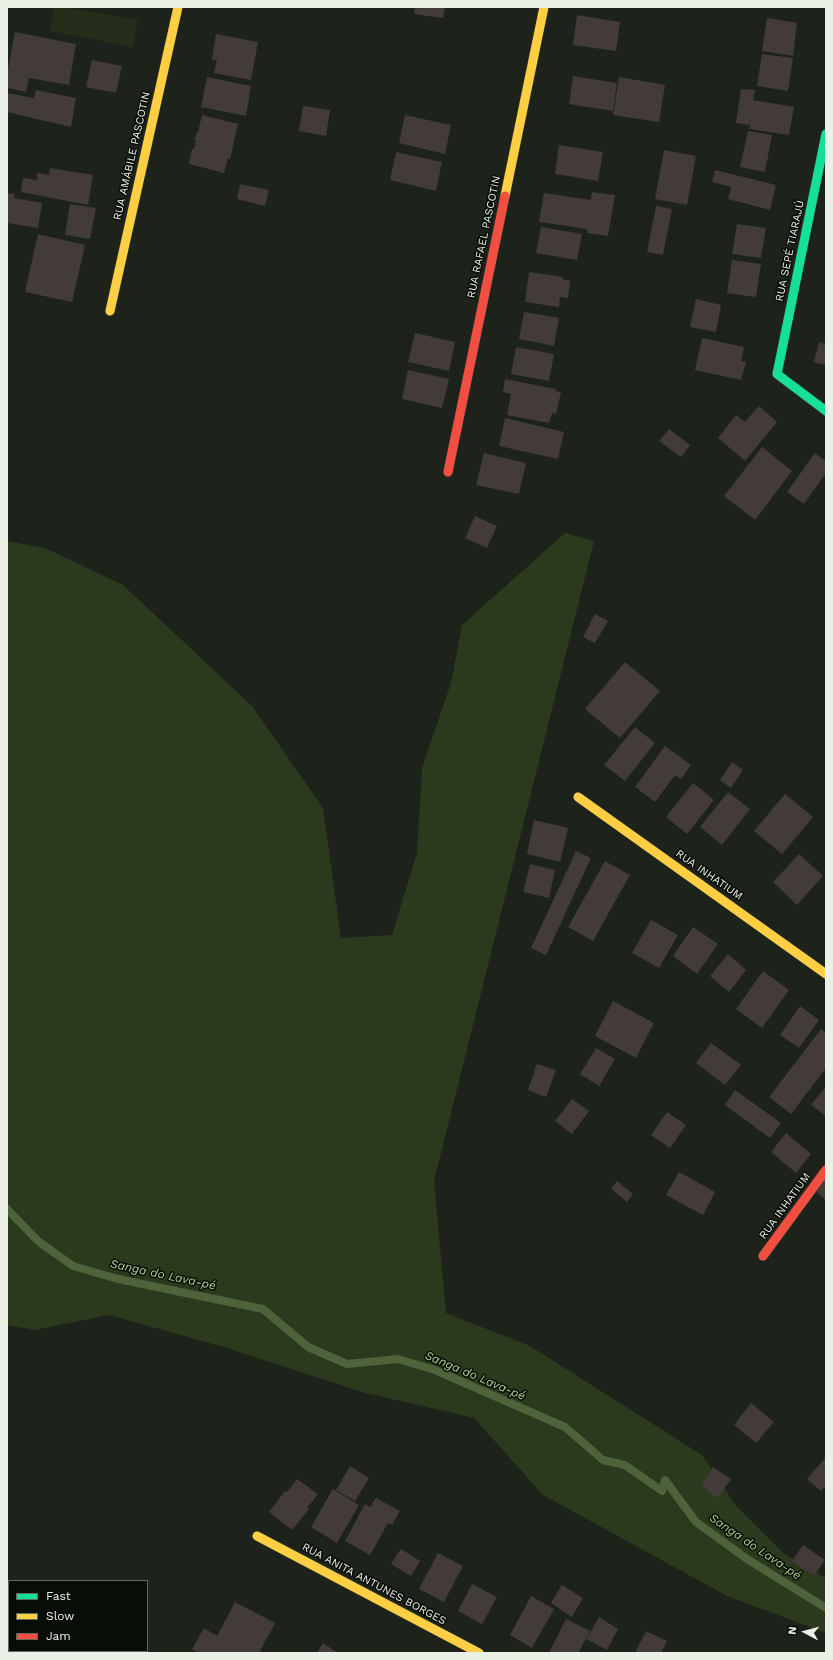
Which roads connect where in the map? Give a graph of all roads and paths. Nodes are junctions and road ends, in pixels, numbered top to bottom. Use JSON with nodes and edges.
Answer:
{"nodes":[{"id":1,"x":178,"y":7,"type":"edge"},
{"id":2,"x":544,"y":7,"type":"edge"},
{"id":3,"x":826,"y":134,"type":"edge"},
{"id":4,"x":110,"y":311,"type":"dead end"},
{"id":5,"x":826,"y":412,"type":"edge"},
{"id":6,"x":448,"y":472,"type":"dead end"},
{"id":7,"x":578,"y":797,"type":"dead end"},
{"id":8,"x":826,"y":974,"type":"edge"},
{"id":9,"x":826,"y":1170,"type":"edge"},
{"id":10,"x":763,"y":1256,"type":"dead end"},
{"id":11,"x":257,"y":1536,"type":"dead end"},
{"id":12,"x":479,"y":1653,"type":"edge"}],
"edges":[{"from":1,"to":4,"type":"street","name":"RUA AMÁBILE PASCOTIN"},
{"from":2,"to":6,"type":"street","name":"RUA RAFAEL PASCOTIN"},
{"from":3,"to":5,"type":"street","name":"RUA SEPÉ TIARAJÚ"},
{"from":7,"to":8,"type":"street","name":"RUA INHATIUM"},
{"from":9,"to":10,"type":"street","name":"RUA INHATIUM"},
{"from":11,"to":12,"type":"street","name":"RUA ANITA ANTUNES BORGES"}]}
